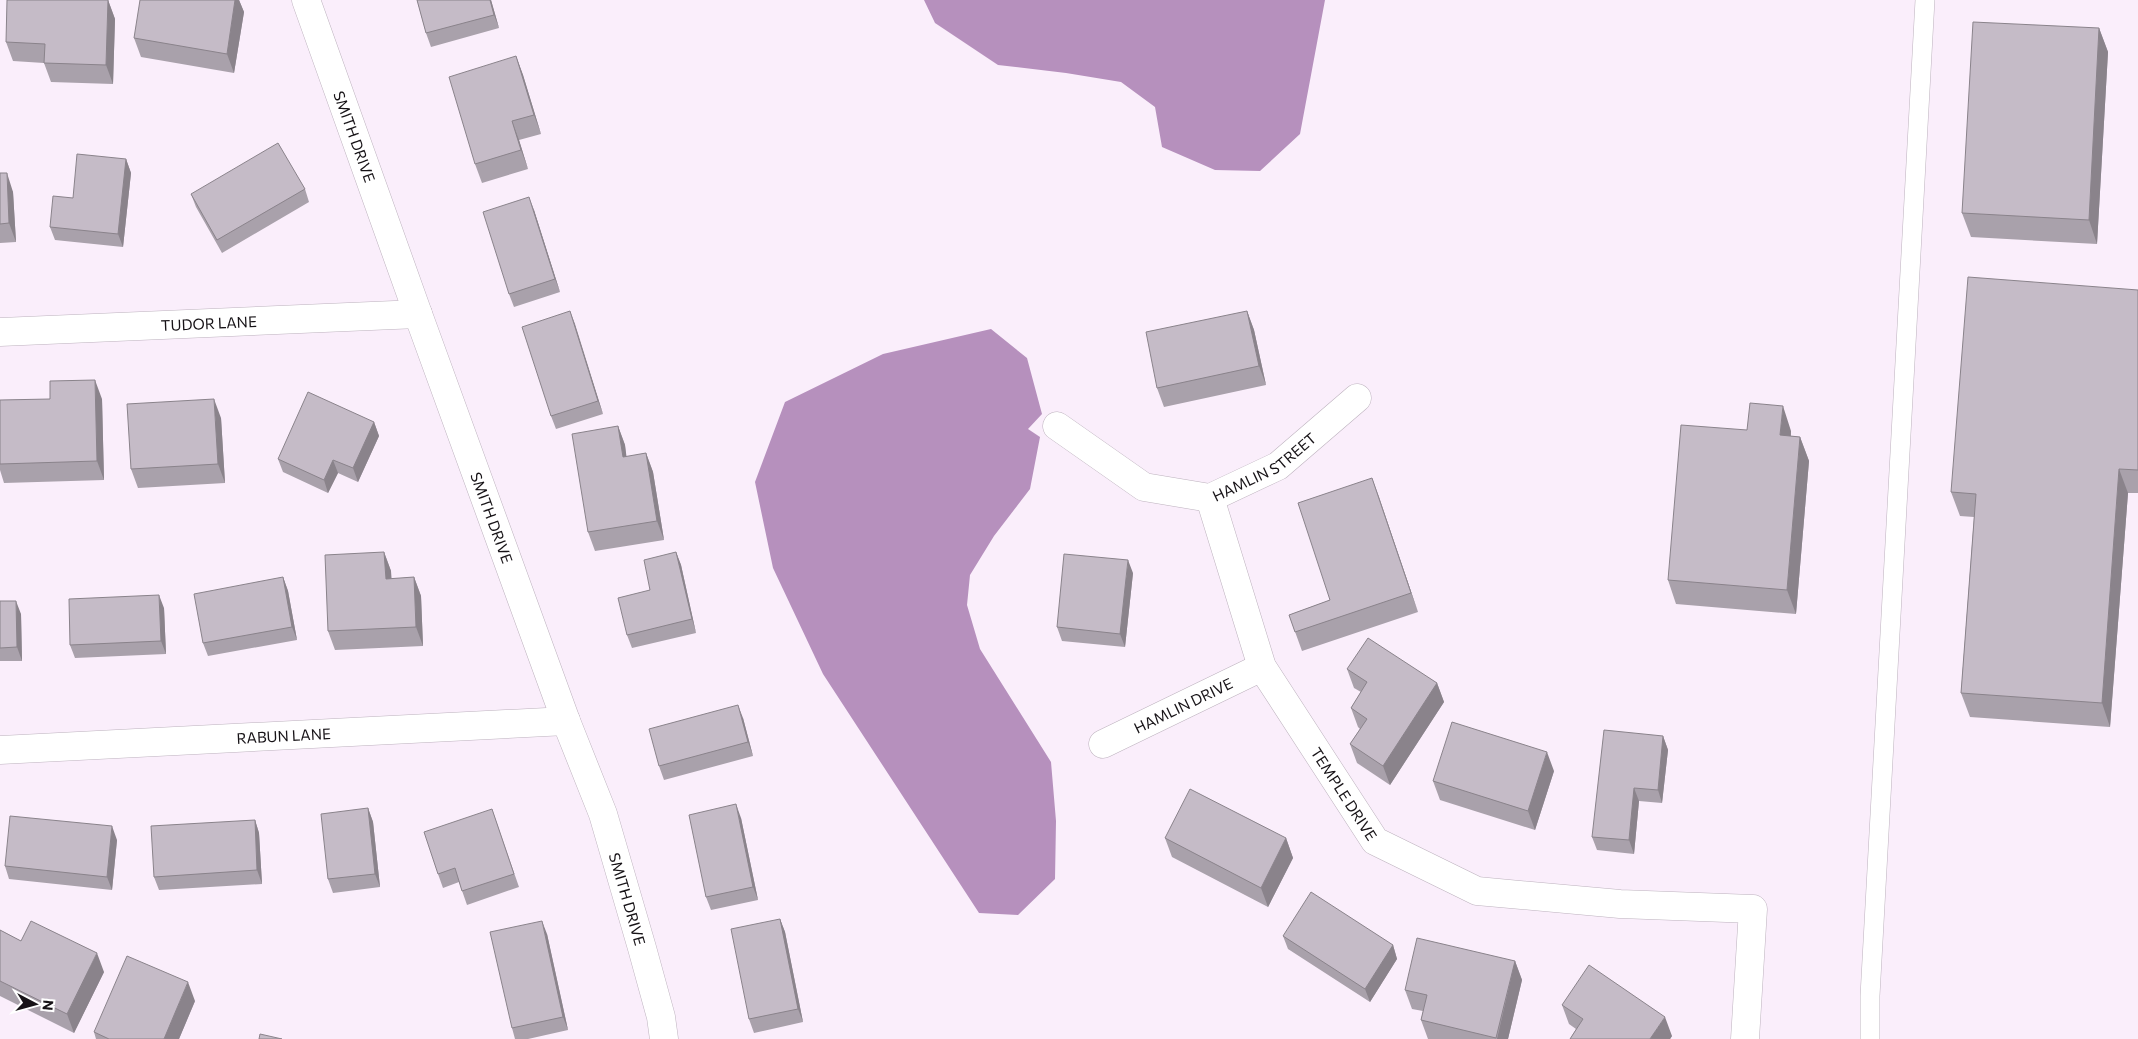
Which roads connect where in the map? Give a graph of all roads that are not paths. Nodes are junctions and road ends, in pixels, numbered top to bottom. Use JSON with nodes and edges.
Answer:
{"nodes":[{"id":1,"x":306,"y":0,"type":"edge"},
{"id":2,"x":1925,"y":0,"type":"edge"},
{"id":3,"x":418,"y":314,"type":"junction"},
{"id":4,"x":0,"y":332,"type":"edge"},
{"id":5,"x":1356,"y":398,"type":"dead end"},
{"id":6,"x":1057,"y":426,"type":"dead end"},
{"id":7,"x":1210,"y":498,"type":"junction"},
{"id":8,"x":1262,"y":667,"type":"junction"},
{"id":9,"x":566,"y":721,"type":"junction"},
{"id":10,"x":1103,"y":744,"type":"dead end"},
{"id":11,"x":0,"y":750,"type":"edge"},
{"id":12,"x":664,"y":1039,"type":"edge"},
{"id":13,"x":1745,"y":1039,"type":"edge"},
{"id":14,"x":1870,"y":1039,"type":"edge"}],
"edges":[{"from":1,"to":3,"type":"street","name":"SMITH DRIVE"},
{"from":2,"to":14,"type":"lane"},
{"from":3,"to":4,"type":"street","name":"TUDOR LANE"},
{"from":3,"to":9,"type":"street","name":"SMITH DRIVE"},
{"from":5,"to":7,"type":"street","name":"HAMLIN STREET"},
{"from":6,"to":7,"type":"street","name":"HAMLIN STREET"},
{"from":7,"to":8,"type":"street","name":"TEMPLE DRIVE"},
{"from":8,"to":10,"type":"street","name":"HAMLIN DRIVE"},
{"from":8,"to":13,"type":"street","name":"TEMPLE DRIVE"},
{"from":9,"to":11,"type":"street","name":"RABUN LANE"},
{"from":9,"to":12,"type":"street","name":"SMITH DRIVE"}]}
